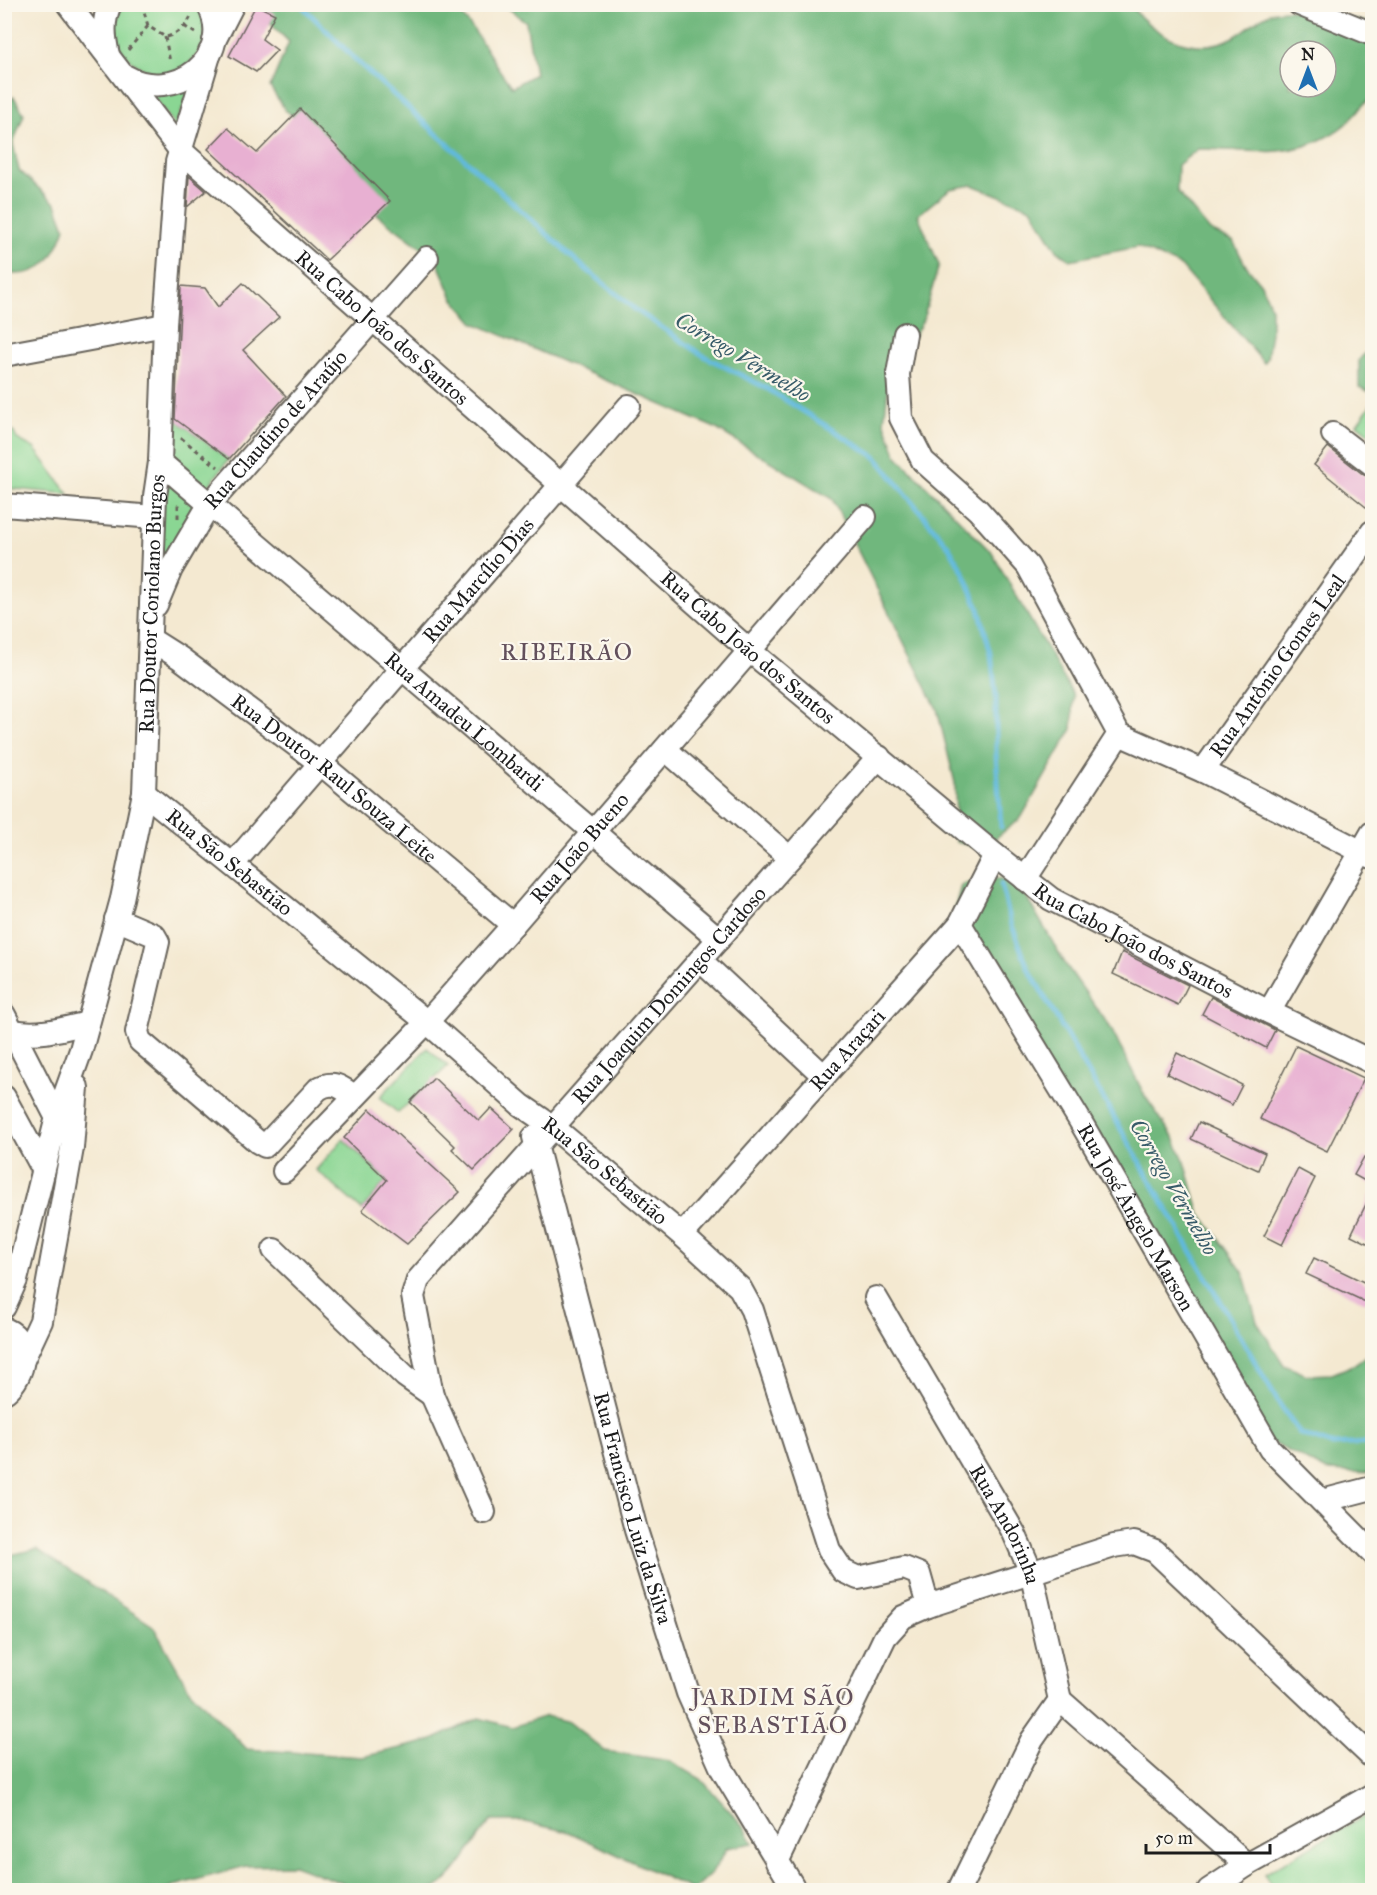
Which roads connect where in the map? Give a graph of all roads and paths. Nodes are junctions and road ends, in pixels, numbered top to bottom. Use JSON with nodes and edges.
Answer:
{"nodes":[{"id":1,"x":68,"y":4,"type":"edge"},
{"id":2,"x":110,"y":4,"type":"edge"},
{"id":3,"x":142,"y":4,"type":"edge"},
{"id":4,"x":208,"y":4,"type":"edge"},
{"id":5,"x":233,"y":4,"type":"edge"},
{"id":6,"x":1299,"y":4,"type":"edge"},
{"id":7,"x":148,"y":26,"type":"junction"},
{"id":8,"x":184,"y":26,"type":"dead end"},
{"id":9,"x":1372,"y":34,"type":"edge"},
{"id":10,"x":165,"y":37,"type":"junction"},
{"id":11,"x":211,"y":48,"type":"junction"},
{"id":12,"x":116,"y":66,"type":"junction"},
{"id":13,"x":176,"y":84,"type":"junction"},
{"id":14,"x":180,"y":150,"type":"junction"},
{"id":15,"x":427,"y":258,"type":"dead end"},
{"id":16,"x":374,"y":318,"type":"junction"},
{"id":17,"x":165,"y":325,"type":"junction"},
{"id":18,"x":905,"y":334,"type":"dead end"},
{"id":19,"x":4,"y":354,"type":"edge"},
{"id":20,"x":629,"y":406,"type":"dead end"},
{"id":21,"x":161,"y":422,"type":"junction"},
{"id":22,"x":1333,"y":434,"type":"dead end"},
{"id":23,"x":160,"y":462,"type":"junction"},
{"id":24,"x":1372,"y":464,"type":"edge"},
{"id":25,"x":231,"y":478,"type":"junction"},
{"id":26,"x":180,"y":480,"type":"junction"},
{"id":27,"x":560,"y":486,"type":"junction"},
{"id":28,"x":4,"y":505,"type":"edge"},
{"id":29,"x":209,"y":505,"type":"junction"},
{"id":30,"x":154,"y":517,"type":"junction"},
{"id":31,"x":865,"y":517,"type":"dead end"},
{"id":32,"x":177,"y":522,"type":"dead end"},
{"id":33,"x":1372,"y":532,"type":"edge"},
{"id":34,"x":150,"y":629,"type":"junction"},
{"id":35,"x":750,"y":651,"type":"junction"},
{"id":36,"x":402,"y":669,"type":"junction"},
{"id":37,"x":1119,"y":734,"type":"junction"},
{"id":38,"x":665,"y":749,"type":"junction"},
{"id":39,"x":879,"y":758,"type":"junction"},
{"id":40,"x":320,"y":763,"type":"junction"},
{"id":41,"x":1203,"y":771,"type":"junction"},
{"id":42,"x":144,"y":794,"type":"junction"},
{"id":43,"x":593,"y":832,"type":"junction"},
{"id":44,"x":1368,"y":847,"type":"edge"},
{"id":45,"x":996,"y":855,"type":"junction"},
{"id":46,"x":790,"y":858,"type":"junction"},
{"id":47,"x":233,"y":864,"type":"junction"},
{"id":48,"x":1025,"y":879,"type":"junction"},
{"id":49,"x":116,"y":919,"type":"junction"},
{"id":50,"x":960,"y":924,"type":"junction"},
{"id":51,"x":513,"y":926,"type":"junction"},
{"id":52,"x":719,"y":939,"type":"junction"},
{"id":53,"x":700,"y":960,"type":"junction"},
{"id":54,"x":1269,"y":1012,"type":"junction"},
{"id":55,"x":427,"y":1022,"type":"junction"},
{"id":56,"x":9,"y":1023,"type":"edge"},
{"id":57,"x":88,"y":1023,"type":"junction"},
{"id":58,"x":81,"y":1050,"type":"junction"},
{"id":59,"x":1372,"y":1062,"type":"edge"},
{"id":60,"x":824,"y":1077,"type":"junction"},
{"id":61,"x":354,"y":1096,"type":"junction"},
{"id":62,"x":4,"y":1097,"type":"edge"},
{"id":63,"x":522,"y":1105,"type":"junction"},
{"id":64,"x":57,"y":1117,"type":"junction"},
{"id":65,"x":553,"y":1127,"type":"junction"},
{"id":66,"x":265,"y":1146,"type":"junction"},
{"id":67,"x":538,"y":1146,"type":"junction"},
{"id":68,"x":72,"y":1148,"type":"junction"},
{"id":69,"x":43,"y":1169,"type":"junction"},
{"id":70,"x":682,"y":1235,"type":"junction"},
{"id":71,"x":274,"y":1250,"type":"dead end"},
{"id":72,"x":876,"y":1298,"type":"dead end"},
{"id":73,"x":4,"y":1307,"type":"edge"},
{"id":74,"x":420,"y":1329,"type":"junction"},
{"id":75,"x":4,"y":1332,"type":"edge"},
{"id":76,"x":382,"y":1354,"type":"junction"},
{"id":77,"x":13,"y":1377,"type":"edge"},
{"id":78,"x":432,"y":1395,"type":"junction"},
{"id":79,"x":1372,"y":1488,"type":"edge"},
{"id":80,"x":1322,"y":1502,"type":"junction"},
{"id":81,"x":484,"y":1512,"type":"dead end"},
{"id":82,"x":1372,"y":1552,"type":"edge"},
{"id":83,"x":1031,"y":1572,"type":"junction"},
{"id":84,"x":928,"y":1606,"type":"junction"},
{"id":85,"x":1060,"y":1700,"type":"junction"},
{"id":86,"x":1372,"y":1757,"type":"edge"},
{"id":87,"x":1372,"y":1795,"type":"edge"},
{"id":88,"x":752,"y":1820,"type":"junction"},
{"id":89,"x":796,"y":1825,"type":"junction"},
{"id":90,"x":777,"y":1862,"type":"junction"},
{"id":91,"x":1247,"y":1865,"type":"junction"},
{"id":92,"x":795,"y":1890,"type":"edge"},
{"id":93,"x":959,"y":1890,"type":"edge"},
{"id":94,"x":1209,"y":1890,"type":"edge"}],
"edges":[{"from":1,"to":12,"type":"street","name":"Rua Cabo João dos Santos"},
{"from":2,"to":12,"type":"street"},
{"from":3,"to":7,"type":"path"},
{"from":4,"to":11,"type":"street"},
{"from":5,"to":11,"type":"street"},
{"from":6,"to":9,"type":"street"},
{"from":7,"to":10,"type":"path"},
{"from":7,"to":12,"type":"path"},
{"from":8,"to":10,"type":"path"},
{"from":10,"to":13,"type":"path"},
{"from":11,"to":13,"type":"street"},
{"from":11,"to":14,"type":"street","name":"Rua Doutor Coriolano Burgos"},
{"from":12,"to":13,"type":"street"},
{"from":12,"to":14,"type":"street","name":"Rua Cabo João dos Santos"},
{"from":14,"to":16,"type":"street","name":"Rua Cabo João dos Santos"},
{"from":14,"to":17,"type":"street","name":"Rua Doutor Coriolano Burgos"},
{"from":15,"to":16,"type":"street","name":"Rua Claudino de Araújo"},
{"from":16,"to":25,"type":"street","name":"Rua Claudino de Araújo"},
{"from":16,"to":27,"type":"street","name":"Rua Cabo João dos Santos"},
{"from":17,"to":19,"type":"street"},
{"from":17,"to":21,"type":"street","name":"Rua Doutor Coriolano Burgos"},
{"from":18,"to":37,"type":"street"},
{"from":20,"to":27,"type":"street","name":"Rua Marcílio Dias"},
{"from":21,"to":23,"type":"street","name":"Rua Doutor Coriolano Burgos"},
{"from":21,"to":25,"type":"path"},
{"from":22,"to":24,"type":"street"},
{"from":23,"to":26,"type":"street","name":"Rua Amadeu Lombardi"},
{"from":23,"to":30,"type":"street","name":"Rua Doutor Coriolano Burgos"},
{"from":25,"to":29,"type":"street","name":"Rua Claudino de Araújo"},
{"from":26,"to":29,"type":"street","name":"Rua Amadeu Lombardi"},
{"from":26,"to":32,"type":"path"},
{"from":27,"to":35,"type":"street","name":"Rua Cabo João dos Santos"},
{"from":27,"to":36,"type":"street","name":"Rua Marcílio Dias"},
{"from":28,"to":30,"type":"street"},
{"from":29,"to":34,"type":"street","name":"Rua Claudino de Araújo"},
{"from":29,"to":36,"type":"street","name":"Rua Amadeu Lombardi"},
{"from":30,"to":34,"type":"street","name":"Rua Doutor Coriolano Burgos"},
{"from":31,"to":35,"type":"street","name":"Rua João Bueno"},
{"from":33,"to":41,"type":"street","name":"Rua Antônio Gomes Leal"},
{"from":34,"to":40,"type":"street","name":"Rua Doutor Raul Souza Leite"},
{"from":34,"to":42,"type":"street","name":"Rua Doutor Coriolano Burgos"},
{"from":35,"to":38,"type":"street","name":"Rua João Bueno"},
{"from":35,"to":39,"type":"street","name":"Rua Cabo João dos Santos"},
{"from":36,"to":40,"type":"street","name":"Rua Marcílio Dias"},
{"from":36,"to":43,"type":"street","name":"Rua Amadeu Lombardi"},
{"from":37,"to":41,"type":"street"},
{"from":37,"to":48,"type":"street"},
{"from":38,"to":43,"type":"street","name":"Rua João Bueno"},
{"from":38,"to":46,"type":"street"},
{"from":39,"to":45,"type":"street","name":"Rua Cabo João dos Santos"},
{"from":39,"to":46,"type":"street","name":"Rua Joaquim Domingos Cardoso"},
{"from":40,"to":47,"type":"street","name":"Rua Marcílio Dias"},
{"from":40,"to":51,"type":"street","name":"Rua Doutor Raul Souza Leite"},
{"from":41,"to":44,"type":"street"},
{"from":42,"to":47,"type":"street","name":"Rua São Sebastião"},
{"from":42,"to":49,"type":"street","name":"Rua Doutor Coriolano Burgos"},
{"from":43,"to":51,"type":"street","name":"Rua João Bueno"},
{"from":43,"to":52,"type":"street","name":"Rua Amadeu Lombardi"},
{"from":44,"to":54,"type":"street"},
{"from":45,"to":48,"type":"street","name":"Rua Cabo João dos Santos"},
{"from":45,"to":50,"type":"street","name":"Rua Araçari"},
{"from":46,"to":52,"type":"street","name":"Rua Joaquim Domingos Cardoso"},
{"from":47,"to":55,"type":"street","name":"Rua São Sebastião"},
{"from":48,"to":54,"type":"street","name":"Rua Cabo João dos Santos"},
{"from":49,"to":57,"type":"street","name":"Rua Doutor Coriolano Burgos"},
{"from":49,"to":66,"type":"street"},
{"from":50,"to":60,"type":"street","name":"Rua Araçari"},
{"from":50,"to":80,"type":"street","name":"Rua José Ângelo Marson"},
{"from":51,"to":55,"type":"street","name":"Rua João Bueno"},
{"from":52,"to":53,"type":"street","name":"Rua Joaquim Domingos Cardoso"},
{"from":53,"to":60,"type":"street"},
{"from":53,"to":65,"type":"street","name":"Rua Joaquim Domingos Cardoso"},
{"from":54,"to":59,"type":"street","name":"Rua Cabo João dos Santos"},
{"from":55,"to":61,"type":"street","name":"Rua João Bueno"},
{"from":55,"to":63,"type":"street","name":"Rua São Sebastião"},
{"from":56,"to":57,"type":"street"},
{"from":56,"to":64,"type":"street"},
{"from":57,"to":58,"type":"street","name":"Rua Doutor Coriolano Burgos"},
{"from":58,"to":64,"type":"street"},
{"from":58,"to":68,"type":"street"},
{"from":60,"to":70,"type":"street","name":"Rua Araçari"},
{"from":61,"to":66,"type":"street"},
{"from":61,"to":66,"type":"street","name":"Rua João Bueno"},
{"from":62,"to":69,"type":"street"},
{"from":63,"to":65,"type":"street","name":"Rua São Sebastião"},
{"from":63,"to":67,"type":"street","name":"Rua Francisco Luiz da Silva"},
{"from":64,"to":68,"type":"street"},
{"from":64,"to":69,"type":"street"},
{"from":65,"to":67,"type":"street","name":"Rua Joaquim Domingos Cardoso"},
{"from":65,"to":70,"type":"street","name":"Rua São Sebastião"},
{"from":67,"to":74,"type":"street","name":"Rua Joaquim Domingos Cardoso"},
{"from":67,"to":88,"type":"street","name":"Rua Francisco Luiz da Silva"},
{"from":68,"to":77,"type":"street"},
{"from":69,"to":73,"type":"street"},
{"from":70,"to":84,"type":"street","name":"Rua São Sebastião"},
{"from":71,"to":76,"type":"street"},
{"from":72,"to":83,"type":"street","name":"Rua Andorinha"},
{"from":74,"to":76,"type":"street"},
{"from":74,"to":78,"type":"street","name":"Rua Joaquim Domingos Cardoso"},
{"from":75,"to":77,"type":"main road"},
{"from":76,"to":78,"type":"street"},
{"from":78,"to":81,"type":"street","name":"Rua Joaquim Domingos Cardoso"},
{"from":79,"to":80,"type":"street"},
{"from":80,"to":82,"type":"street","name":"Rua José Ângelo Marson"},
{"from":83,"to":84,"type":"street"},
{"from":83,"to":85,"type":"street","name":"Rua Andorinha"},
{"from":83,"to":86,"type":"street"},
{"from":84,"to":89,"type":"street"},
{"from":85,"to":91,"type":"street"},
{"from":85,"to":93,"type":"street"},
{"from":87,"to":91,"type":"street"},
{"from":88,"to":89,"type":"street"},
{"from":88,"to":90,"type":"street","name":"Rua Francisco Luiz da Silva"},
{"from":89,"to":90,"type":"street"},
{"from":90,"to":92,"type":"street","name":"Rua Francisco Luiz da Silva"},
{"from":91,"to":94,"type":"street"}]}
